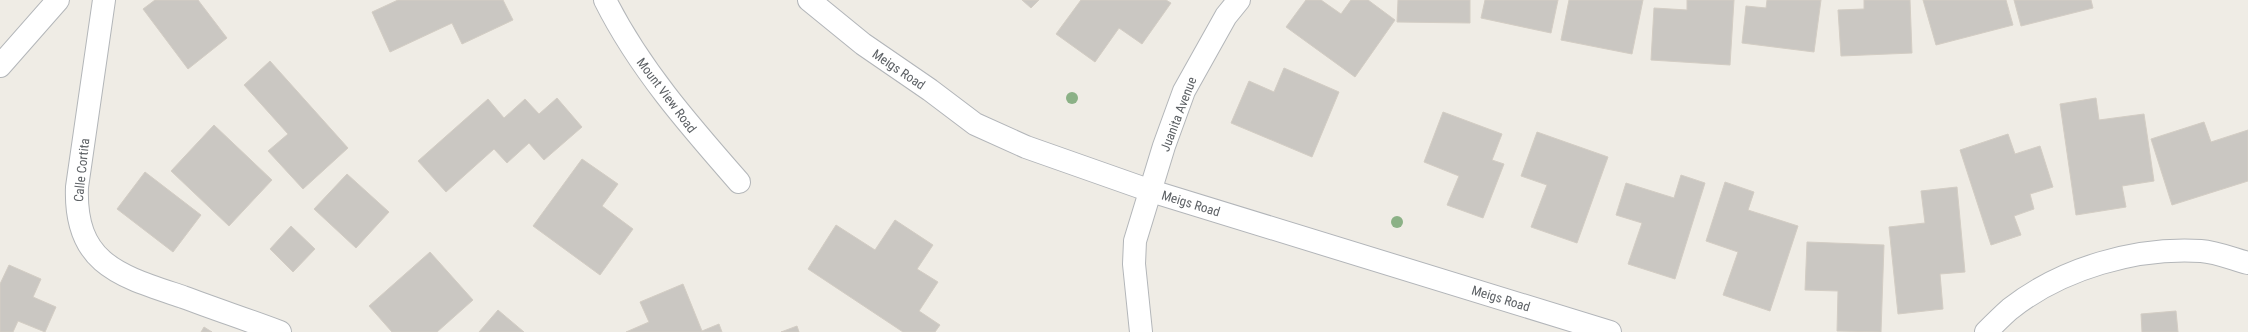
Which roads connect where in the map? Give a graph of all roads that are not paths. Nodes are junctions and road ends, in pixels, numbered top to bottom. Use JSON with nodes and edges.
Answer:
{"nodes":[{"id":1,"x":58,"y":0,"type":"edge"},
{"id":2,"x":104,"y":0,"type":"edge"},
{"id":3,"x":605,"y":0,"type":"edge"},
{"id":4,"x":809,"y":0,"type":"edge"},
{"id":5,"x":1238,"y":0,"type":"edge"},
{"id":6,"x":0,"y":66,"type":"edge"},
{"id":7,"x":739,"y":182,"type":"dead end"},
{"id":8,"x":1151,"y":191,"type":"junction"},
{"id":9,"x":2248,"y":263,"type":"edge"},
{"id":10,"x":280,"y":332,"type":"edge"},
{"id":11,"x":1141,"y":332,"type":"edge"},
{"id":12,"x":1610,"y":332,"type":"edge"},
{"id":13,"x":1986,"y":332,"type":"edge"}],
"edges":[{"from":1,"to":6,"type":"street"},
{"from":2,"to":10,"type":"street","name":"Calle Cortita"},
{"from":3,"to":7,"type":"street","name":"Mount View Road"},
{"from":4,"to":8,"type":"street","name":"Meigs Road"},
{"from":5,"to":8,"type":"street","name":"Juanita Avenue"},
{"from":8,"to":11,"type":"street","name":"Juanita Avenue"},
{"from":8,"to":12,"type":"street","name":"Meigs Road"},
{"from":9,"to":13,"type":"street"}]}
